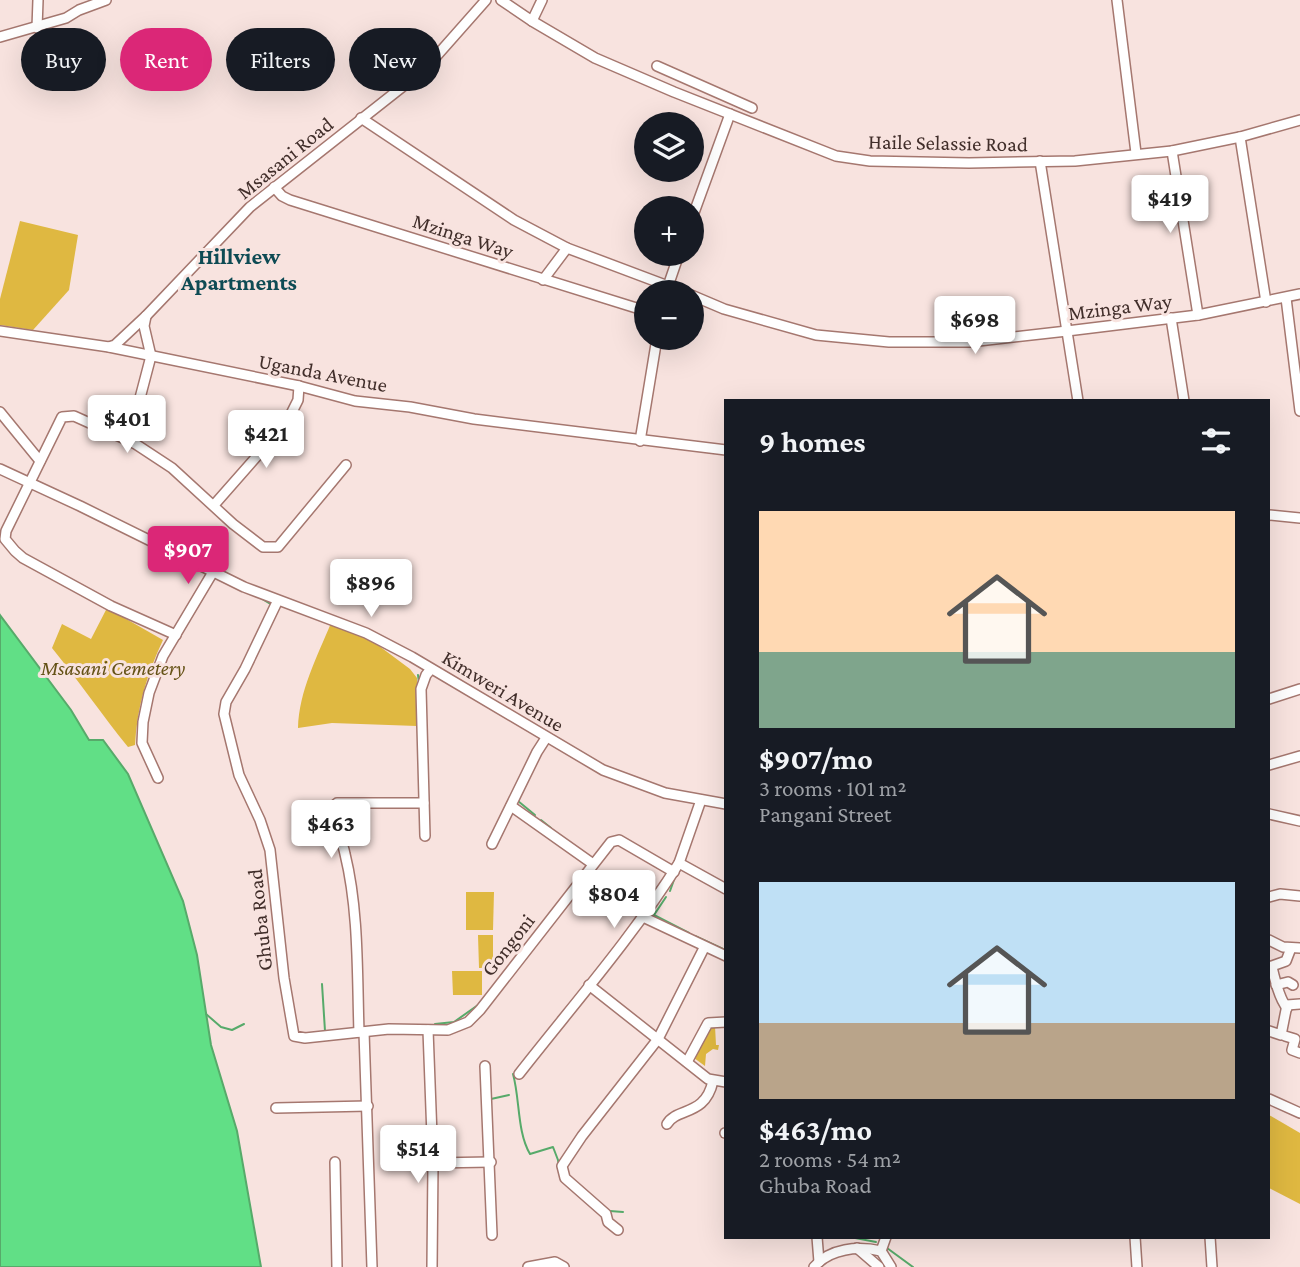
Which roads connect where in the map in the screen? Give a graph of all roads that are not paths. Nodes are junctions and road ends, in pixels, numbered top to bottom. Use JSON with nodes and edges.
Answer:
{"nodes":[{"id":1,"x":38,"y":0,"type":"edge"},
{"id":2,"x":106,"y":0,"type":"edge"},
{"id":3,"x":486,"y":0,"type":"edge"},
{"id":4,"x":501,"y":0,"type":"edge"},
{"id":5,"x":542,"y":0,"type":"edge"},
{"id":6,"x":1117,"y":0,"type":"edge"},
{"id":7,"x":532,"y":21,"type":"junction"},
{"id":8,"x":37,"y":28,"type":"joint"},
{"id":9,"x":21,"y":32,"type":"edge"},
{"id":10,"x":0,"y":37,"type":"edge"},
{"id":11,"x":657,"y":66,"type":"dead end"},
{"id":12,"x":752,"y":108,"type":"dead end"},
{"id":13,"x":730,"y":114,"type":"junction"},
{"id":14,"x":361,"y":118,"type":"junction"},
{"id":15,"x":1300,"y":120,"type":"edge"},
{"id":16,"x":1240,"y":137,"type":"junction"},
{"id":17,"x":1172,"y":151,"type":"junction"},
{"id":18,"x":1136,"y":153,"type":"junction"},
{"id":19,"x":1040,"y":161,"type":"junction"},
{"id":20,"x":274,"y":187,"type":"junction"},
{"id":21,"x":700,"y":196,"type":"edge"},
{"id":22,"x":567,"y":248,"type":"junction"},
{"id":23,"x":543,"y":280,"type":"junction"},
{"id":24,"x":646,"y":280,"type":"edge"},
{"id":25,"x":1300,"y":294,"type":"edge"},
{"id":26,"x":1286,"y":298,"type":"junction"},
{"id":27,"x":704,"y":301,"type":"edge"},
{"id":28,"x":1266,"y":302,"type":"junction"},
{"id":29,"x":634,"y":307,"type":"edge"},
{"id":30,"x":1198,"y":315,"type":"junction"},
{"id":31,"x":146,"y":316,"type":"junction"},
{"id":32,"x":1171,"y":317,"type":"junction"},
{"id":33,"x":0,"y":331,"type":"edge"},
{"id":34,"x":1067,"y":331,"type":"junction"},
{"id":35,"x":109,"y":346,"type":"junction"},
{"id":36,"x":655,"y":350,"type":"edge"},
{"id":37,"x":151,"y":356,"type":"junction"},
{"id":38,"x":299,"y":386,"type":"junction"},
{"id":39,"x":1078,"y":399,"type":"edge"},
{"id":40,"x":1184,"y":399,"type":"edge"},
{"id":41,"x":1300,"y":411,"type":"edge"},
{"id":42,"x":0,"y":412,"type":"edge"},
{"id":43,"x":640,"y":441,"type":"junction"},
{"id":44,"x":134,"y":443,"type":"junction"},
{"id":45,"x":724,"y":450,"type":"edge"},
{"id":46,"x":40,"y":461,"type":"junction"},
{"id":47,"x":346,"y":465,"type":"dead end"},
{"id":48,"x":0,"y":469,"type":"edge"},
{"id":49,"x":30,"y":482,"type":"junction"},
{"id":50,"x":214,"y":505,"type":"junction"},
{"id":51,"x":1270,"y":515,"type":"edge"},
{"id":52,"x":1300,"y":518,"type":"edge"},
{"id":53,"x":213,"y":572,"type":"junction"},
{"id":54,"x":277,"y":602,"type":"junction"},
{"id":55,"x":176,"y":635,"type":"junction"},
{"id":56,"x":431,"y":669,"type":"junction"},
{"id":57,"x":1300,"y":689,"type":"edge"},
{"id":58,"x":1270,"y":699,"type":"edge"},
{"id":59,"x":546,"y":738,"type":"junction"},
{"id":60,"x":1300,"y":756,"type":"edge"},
{"id":61,"x":1270,"y":765,"type":"edge"},
{"id":62,"x":158,"y":778,"type":"dead end"},
{"id":63,"x":701,"y":800,"type":"junction"},
{"id":64,"x":424,"y":803,"type":"junction"},
{"id":65,"x":724,"y":804,"type":"edge"},
{"id":66,"x":511,"y":806,"type":"junction"},
{"id":67,"x":1270,"y":814,"type":"edge"},
{"id":68,"x":1300,"y":821,"type":"edge"},
{"id":69,"x":425,"y":836,"type":"dead end"},
{"id":70,"x":492,"y":844,"type":"dead end"},
{"id":71,"x":593,"y":864,"type":"junction"},
{"id":72,"x":677,"y":867,"type":"junction"},
{"id":73,"x":724,"y":889,"type":"edge"},
{"id":74,"x":1300,"y":895,"type":"edge"},
{"id":75,"x":1270,"y":897,"type":"edge"},
{"id":76,"x":643,"y":917,"type":"junction"},
{"id":77,"x":1270,"y":940,"type":"edge"},
{"id":78,"x":704,"y":948,"type":"junction"},
{"id":79,"x":1296,"y":948,"type":"edge"},
{"id":80,"x":724,"y":955,"type":"edge"},
{"id":81,"x":1270,"y":967,"type":"edge"},
{"id":82,"x":589,"y":985,"type":"junction"},
{"id":83,"x":1276,"y":985,"type":"junction"},
{"id":84,"x":1293,"y":985,"type":"dead end"},
{"id":85,"x":1300,"y":1004,"type":"edge"},
{"id":86,"x":1287,"y":1008,"type":"junction"},
{"id":87,"x":724,"y":1022,"type":"edge"},
{"id":88,"x":428,"y":1030,"type":"junction"},
{"id":89,"x":1270,"y":1031,"type":"edge"},
{"id":90,"x":362,"y":1032,"type":"junction"},
{"id":91,"x":1284,"y":1035,"type":"dead end"},
{"id":92,"x":657,"y":1039,"type":"junction"},
{"id":93,"x":1300,"y":1053,"type":"edge"},
{"id":94,"x":687,"y":1062,"type":"junction"},
{"id":95,"x":485,"y":1066,"type":"dead end"},
{"id":96,"x":519,"y":1074,"type":"dead end"},
{"id":97,"x":713,"y":1081,"type":"junction"},
{"id":98,"x":724,"y":1083,"type":"edge"},
{"id":99,"x":1270,"y":1099,"type":"edge"},
{"id":100,"x":368,"y":1106,"type":"junction"},
{"id":101,"x":276,"y":1108,"type":"dead end"},
{"id":102,"x":1300,"y":1113,"type":"edge"},
{"id":103,"x":667,"y":1124,"type":"dead end"},
{"id":104,"x":335,"y":1162,"type":"dead end"},
{"id":105,"x":491,"y":1162,"type":"junction"},
{"id":106,"x":433,"y":1163,"type":"junction"},
{"id":107,"x":618,"y":1230,"type":"dead end"},
{"id":108,"x":492,"y":1235,"type":"dead end"},
{"id":109,"x":885,"y":1239,"type":"edge"},
{"id":110,"x":1135,"y":1239,"type":"edge"},
{"id":111,"x":1210,"y":1239,"type":"edge"},
{"id":112,"x":817,"y":1241,"type":"edge"},
{"id":113,"x":857,"y":1248,"type":"junction"},
{"id":114,"x":881,"y":1251,"type":"junction"},
{"id":115,"x":835,"y":1254,"type":"junction"},
{"id":116,"x":816,"y":1264,"type":"edge"},
{"id":117,"x":337,"y":1267,"type":"edge"},
{"id":118,"x":372,"y":1267,"type":"edge"},
{"id":119,"x":432,"y":1267,"type":"edge"},
{"id":120,"x":528,"y":1267,"type":"edge"},
{"id":121,"x":564,"y":1267,"type":"edge"},
{"id":122,"x":878,"y":1267,"type":"edge"},
{"id":123,"x":891,"y":1267,"type":"edge"},
{"id":124,"x":1137,"y":1267,"type":"edge"},
{"id":125,"x":1212,"y":1267,"type":"edge"}],
"edges":[{"from":1,"to":8,"type":"street"},
{"from":2,"to":8,"type":"street"},
{"from":3,"to":14,"type":"street","name":"Msasani Road"},
{"from":4,"to":7,"type":"street","name":"Haile Selassie Road"},
{"from":5,"to":7,"type":"street"},
{"from":6,"to":18,"type":"street"},
{"from":7,"to":13,"type":"street","name":"Haile Selassie Road"},
{"from":9,"to":10,"type":"street"},
{"from":11,"to":12,"type":"street"},
{"from":13,"to":19,"type":"street","name":"Haile Selassie Road"},
{"from":13,"to":21,"type":"street"},
{"from":14,"to":20,"type":"street","name":"Msasani Road"},
{"from":14,"to":22,"type":"street","name":"Mzinga Way"},
{"from":15,"to":16,"type":"street","name":"Haile Selassie Road"},
{"from":16,"to":17,"type":"street","name":"Haile Selassie Road"},
{"from":16,"to":28,"type":"street"},
{"from":17,"to":18,"type":"street","name":"Haile Selassie Road"},
{"from":17,"to":30,"type":"street"},
{"from":18,"to":19,"type":"street","name":"Haile Selassie Road"},
{"from":19,"to":34,"type":"street"},
{"from":20,"to":23,"type":"street","name":"Mzinga Way"},
{"from":20,"to":31,"type":"street","name":"Msasani Road"},
{"from":22,"to":23,"type":"street"},
{"from":22,"to":24,"type":"street","name":"Mzinga Way"},
{"from":23,"to":29,"type":"street","name":"Mzinga Way"},
{"from":25,"to":26,"type":"street","name":"Mzinga Way"},
{"from":26,"to":28,"type":"street","name":"Mzinga Way"},
{"from":26,"to":41,"type":"street"},
{"from":27,"to":34,"type":"street","name":"Mzinga Way"},
{"from":28,"to":30,"type":"street","name":"Mzinga Way"},
{"from":30,"to":32,"type":"street","name":"Mzinga Way"},
{"from":31,"to":35,"type":"street","name":"Msasani Road"},
{"from":31,"to":37,"type":"street"},
{"from":32,"to":34,"type":"street","name":"Mzinga Way"},
{"from":32,"to":40,"type":"street"},
{"from":33,"to":35,"type":"street","name":"Uganda Avenue"},
{"from":34,"to":39,"type":"street"},
{"from":35,"to":37,"type":"street","name":"Uganda Avenue"},
{"from":36,"to":43,"type":"street"},
{"from":37,"to":38,"type":"street","name":"Uganda Avenue"},
{"from":37,"to":44,"type":"street"},
{"from":38,"to":43,"type":"street","name":"Uganda Avenue"},
{"from":38,"to":50,"type":"street"},
{"from":42,"to":46,"type":"street"},
{"from":43,"to":45,"type":"street","name":"Uganda Avenue"},
{"from":44,"to":46,"type":"street"},
{"from":44,"to":50,"type":"street"},
{"from":46,"to":49,"type":"street"},
{"from":47,"to":50,"type":"street"},
{"from":48,"to":49,"type":"street","name":"Kimweri Avenue"},
{"from":49,"to":53,"type":"street","name":"Kimweri Avenue"},
{"from":49,"to":55,"type":"street"},
{"from":51,"to":52,"type":"street"},
{"from":53,"to":54,"type":"street","name":"Kimweri Avenue"},
{"from":53,"to":55,"type":"street"},
{"from":54,"to":56,"type":"street","name":"Kimweri Avenue"},
{"from":54,"to":90,"type":"street","name":"Ghuba Road"},
{"from":55,"to":62,"type":"street"},
{"from":56,"to":59,"type":"street","name":"Kimweri Avenue"},
{"from":56,"to":64,"type":"street"},
{"from":57,"to":58,"type":"street"},
{"from":59,"to":63,"type":"street","name":"Kimweri Avenue"},
{"from":59,"to":66,"type":"street"},
{"from":60,"to":61,"type":"street"},
{"from":63,"to":65,"type":"street","name":"Kimweri Avenue"},
{"from":63,"to":72,"type":"street"},
{"from":64,"to":69,"type":"street"},
{"from":64,"to":90,"type":"street"},
{"from":66,"to":70,"type":"street"},
{"from":66,"to":71,"type":"street"},
{"from":67,"to":68,"type":"street"},
{"from":71,"to":72,"type":"street","name":"Gongoni"},
{"from":71,"to":88,"type":"street","name":"Gongoni"},
{"from":72,"to":73,"type":"street"},
{"from":72,"to":76,"type":"street"},
{"from":74,"to":75,"type":"street"},
{"from":76,"to":78,"type":"street"},
{"from":76,"to":82,"type":"street"},
{"from":77,"to":79,"type":"street"},
{"from":78,"to":80,"type":"street"},
{"from":78,"to":92,"type":"street"},
{"from":79,"to":81,"type":"street"},
{"from":81,"to":83,"type":"street"},
{"from":82,"to":92,"type":"street"},
{"from":82,"to":96,"type":"street"},
{"from":83,"to":84,"type":"street"},
{"from":83,"to":86,"type":"street"},
{"from":85,"to":86,"type":"street"},
{"from":86,"to":89,"type":"street"},
{"from":87,"to":94,"type":"street"},
{"from":88,"to":90,"type":"street","name":"Ghuba Road"},
{"from":88,"to":106,"type":"street"},
{"from":90,"to":100,"type":"street"},
{"from":91,"to":93,"type":"street"},
{"from":92,"to":94,"type":"street"},
{"from":92,"to":107,"type":"street"},
{"from":94,"to":97,"type":"street"},
{"from":95,"to":105,"type":"street"},
{"from":97,"to":98,"type":"street"},
{"from":97,"to":103,"type":"street"},
{"from":99,"to":102,"type":"street"},
{"from":100,"to":101,"type":"street"},
{"from":100,"to":118,"type":"street"},
{"from":104,"to":117,"type":"street"},
{"from":105,"to":106,"type":"street"},
{"from":105,"to":108,"type":"street"},
{"from":106,"to":119,"type":"street"},
{"from":109,"to":114,"type":"street"},
{"from":110,"to":124,"type":"street"},
{"from":111,"to":125,"type":"street"},
{"from":112,"to":115,"type":"street"},
{"from":112,"to":116,"type":"street"},
{"from":113,"to":114,"type":"street"},
{"from":113,"to":115,"type":"street"},
{"from":113,"to":122,"type":"street"},
{"from":114,"to":123,"type":"street"},
{"from":115,"to":116,"type":"street"},
{"from":120,"to":121,"type":"street"}]}
